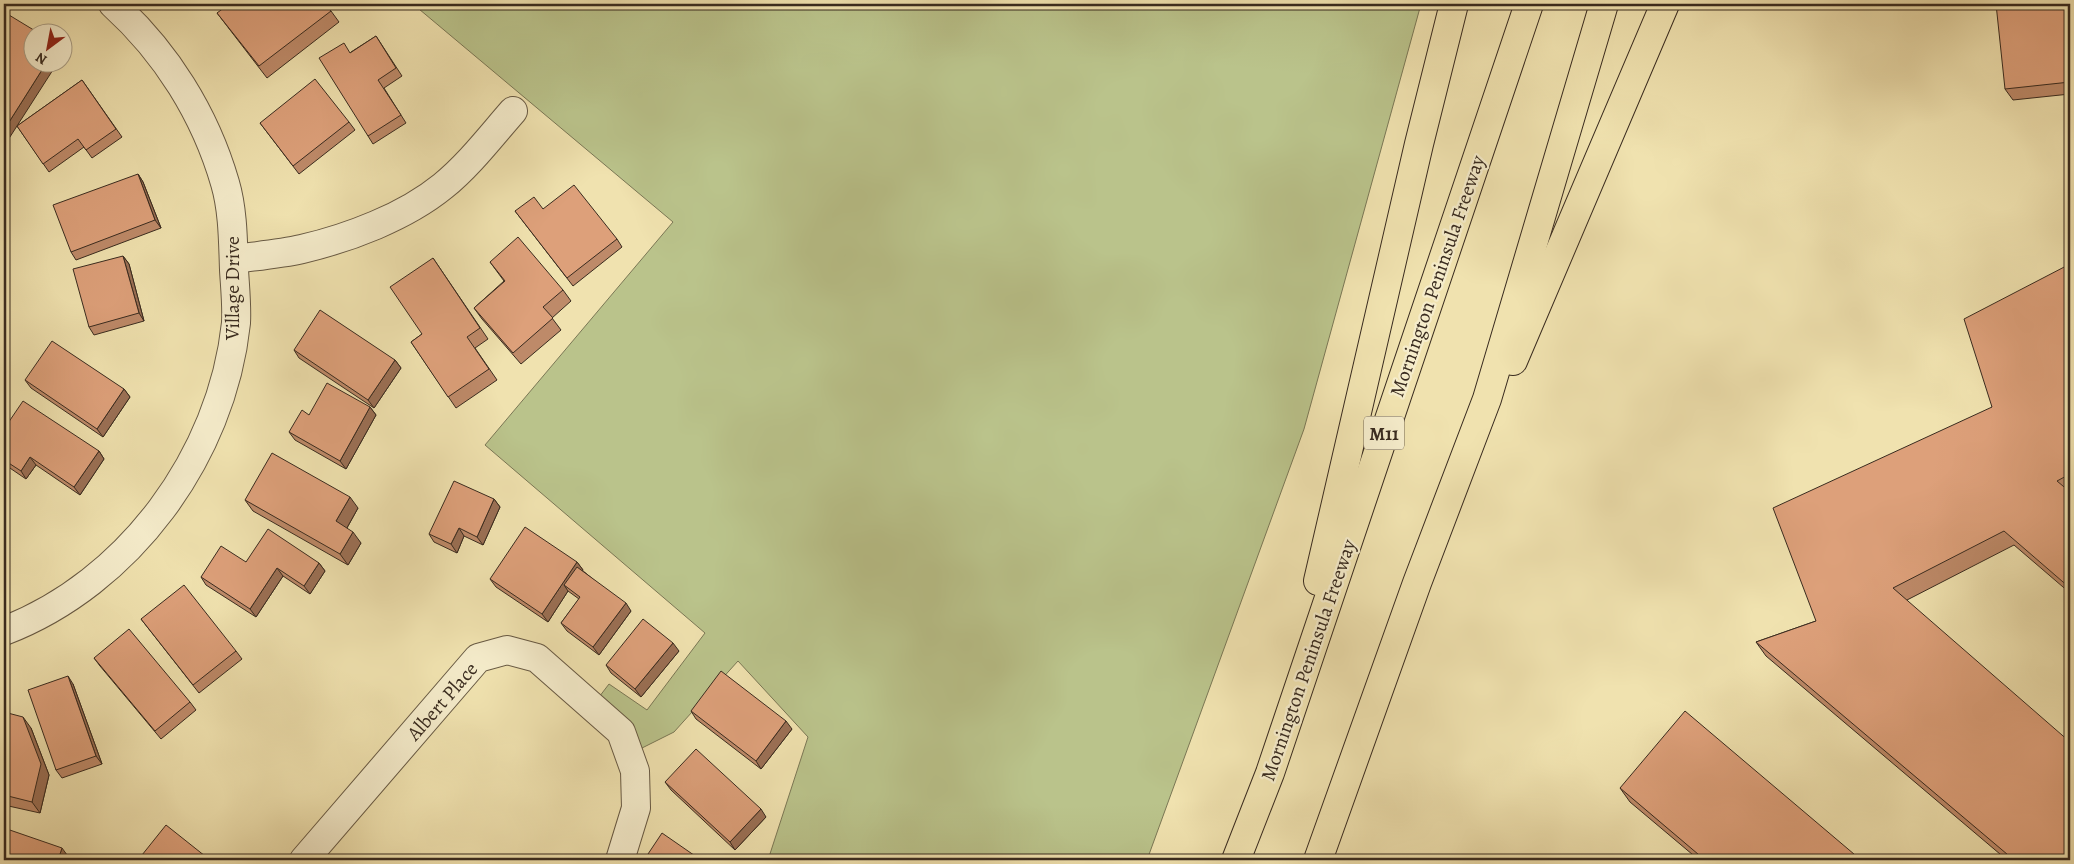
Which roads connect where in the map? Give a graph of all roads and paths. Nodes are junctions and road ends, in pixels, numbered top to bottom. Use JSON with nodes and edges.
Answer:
{"nodes":[{"id":1,"x":113,"y":4,"type":"edge"},
{"id":2,"x":1454,"y":4,"type":"edge"},
{"id":3,"x":1530,"y":4,"type":"edge"},
{"id":4,"x":1604,"y":4,"type":"edge"},
{"id":5,"x":1665,"y":4,"type":"edge"},
{"id":6,"x":513,"y":111,"type":"dead end"},
{"id":7,"x":234,"y":259,"type":"junction"},
{"id":8,"x":1417,"y":583,"type":"junction"},
{"id":9,"x":4,"y":631,"type":"edge"},
{"id":10,"x":1282,"y":736,"type":"junction"},
{"id":11,"x":304,"y":860,"type":"edge"},
{"id":12,"x":620,"y":860,"type":"edge"},
{"id":13,"x":1236,"y":860,"type":"edge"},
{"id":14,"x":1318,"y":860,"type":"edge"}],
"edges":[{"from":1,"to":7,"type":"street","name":"Village Drive"},
{"from":2,"to":10,"type":"highway"},
{"from":3,"to":10,"type":"highway","name":"Mornington Peninsula Freeway","number":"M11"},
{"from":4,"to":8,"type":"highway"},
{"from":5,"to":8,"type":"highway"},
{"from":6,"to":7,"type":"street"},
{"from":7,"to":9,"type":"street","name":"Village Drive"},
{"from":8,"to":14,"type":"highway"},
{"from":10,"to":13,"type":"highway","name":"Mornington Peninsula Freeway","number":"M11"},
{"from":11,"to":12,"type":"street","name":"Albert Place"}]}
